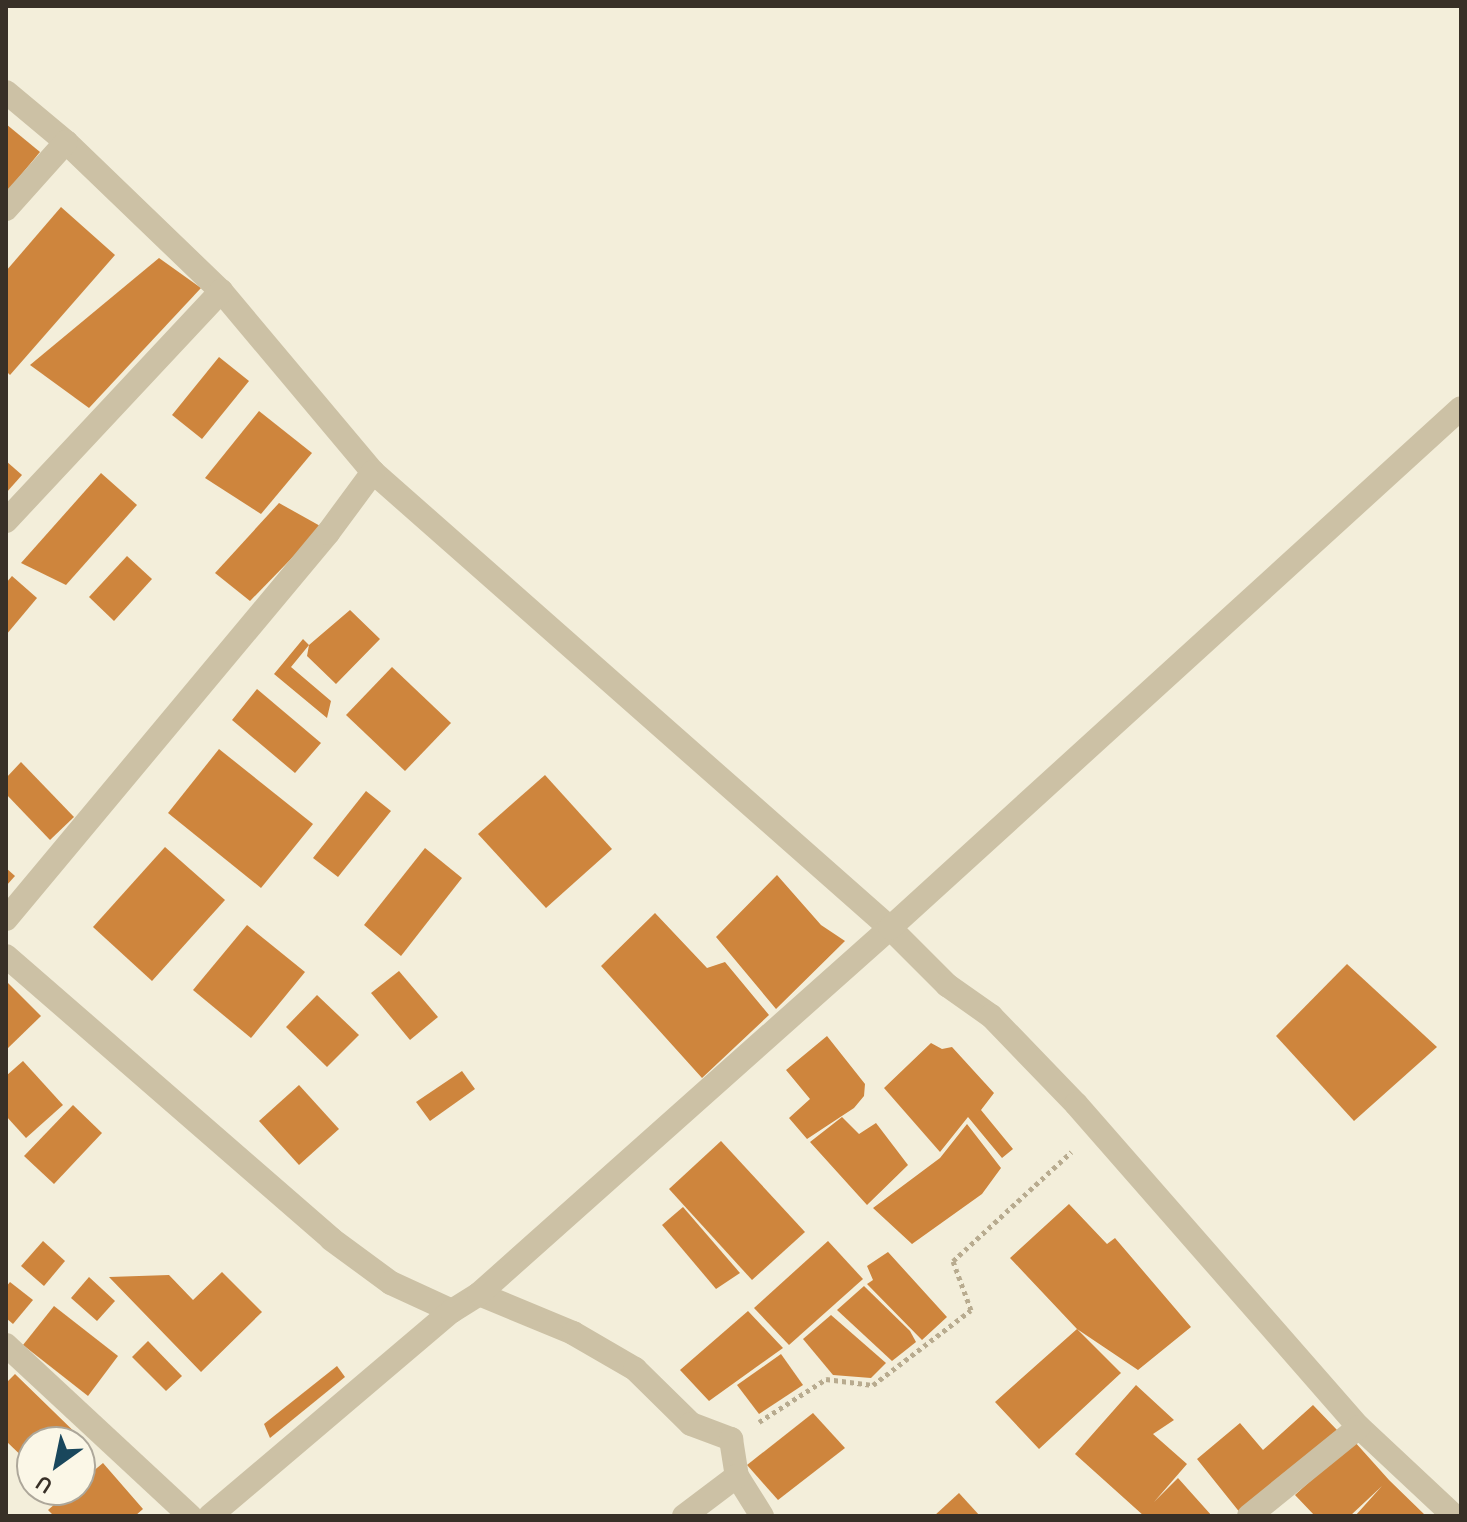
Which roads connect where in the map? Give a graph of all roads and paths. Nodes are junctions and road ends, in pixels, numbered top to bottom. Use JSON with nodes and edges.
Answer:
{"nodes":[{"id":1,"x":6,"y":92,"type":"edge"},
{"id":2,"x":66,"y":142,"type":"junction"},
{"id":3,"x":6,"y":209,"type":"edge"},
{"id":4,"x":221,"y":291,"type":"junction"},
{"id":5,"x":1461,"y":408,"type":"edge"},
{"id":6,"x":373,"y":472,"type":"junction"},
{"id":7,"x":6,"y":521,"type":"edge"},
{"id":8,"x":6,"y":919,"type":"edge"},
{"id":9,"x":890,"y":928,"type":"junction"},
{"id":10,"x":6,"y":956,"type":"edge"},
{"id":11,"x":1096,"y":1129,"type":"junction"},
{"id":12,"x":479,"y":1294,"type":"junction"},
{"id":13,"x":452,"y":1311,"type":"junction"},
{"id":14,"x":6,"y":1345,"type":"edge"},
{"id":15,"x":1359,"y":1427,"type":"junction"},
{"id":16,"x":731,"y":1439,"type":"junction"},
{"id":17,"x":737,"y":1476,"type":"junction"},
{"id":18,"x":190,"y":1516,"type":"edge"},
{"id":19,"x":210,"y":1516,"type":"edge"},
{"id":20,"x":684,"y":1516,"type":"edge"},
{"id":21,"x":762,"y":1516,"type":"edge"},
{"id":22,"x":1249,"y":1516,"type":"edge"},
{"id":23,"x":1454,"y":1516,"type":"edge"}],
"edges":[{"from":1,"to":2,"type":"street"},
{"from":2,"to":3,"type":"street"},
{"from":2,"to":4,"type":"street"},
{"from":4,"to":6,"type":"street"},
{"from":4,"to":7,"type":"street"},
{"from":5,"to":9,"type":"street"},
{"from":6,"to":8,"type":"street"},
{"from":6,"to":9,"type":"street"},
{"from":9,"to":11,"type":"street"},
{"from":9,"to":12,"type":"street"},
{"from":10,"to":13,"type":"street"},
{"from":11,"to":15,"type":"street"},
{"from":11,"to":16,"type":"path"},
{"from":12,"to":13,"type":"street"},
{"from":12,"to":16,"type":"street"},
{"from":13,"to":19,"type":"street"},
{"from":14,"to":18,"type":"street"},
{"from":15,"to":22,"type":"street"},
{"from":15,"to":23,"type":"street"},
{"from":16,"to":17,"type":"street"},
{"from":17,"to":20,"type":"street"},
{"from":17,"to":21,"type":"street"}]}
